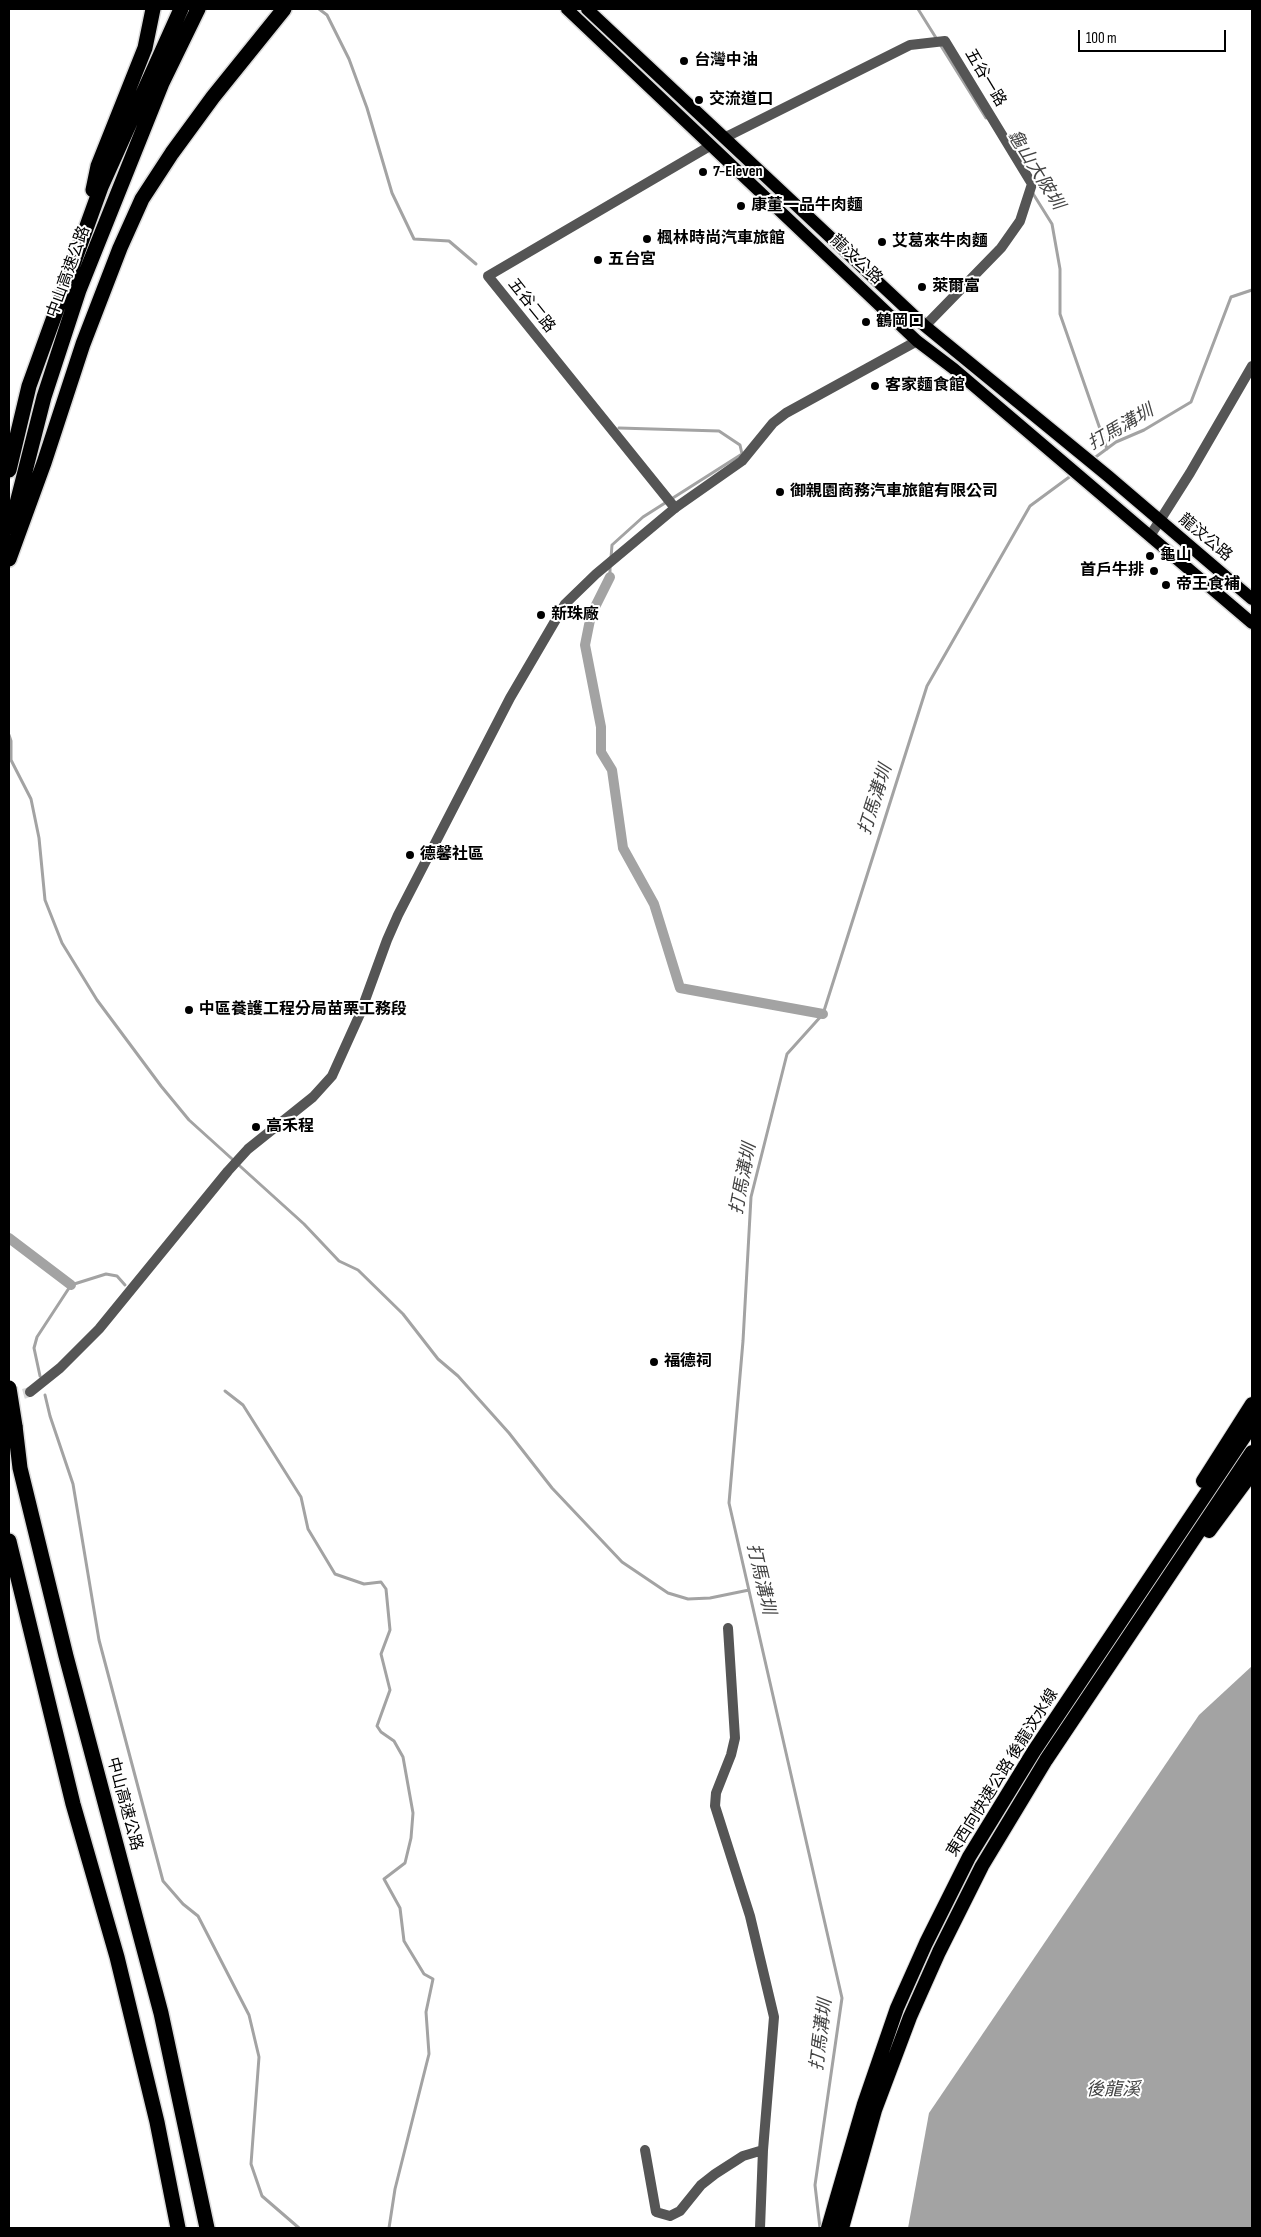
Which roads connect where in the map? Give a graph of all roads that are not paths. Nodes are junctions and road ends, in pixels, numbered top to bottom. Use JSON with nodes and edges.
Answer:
{"nodes":[{"id":1,"x":152,"y":9,"type":"edge"},
{"id":2,"x":181,"y":9,"type":"edge"},
{"id":3,"x":198,"y":9,"type":"edge"},
{"id":4,"x":284,"y":9,"type":"edge"},
{"id":5,"x":567,"y":9,"type":"edge"},
{"id":6,"x":587,"y":9,"type":"edge"},
{"id":7,"x":724,"y":138,"type":"junction"},
{"id":8,"x":710,"y":146,"type":"junction"},
{"id":9,"x":83,"y":237,"type":"junction"},
{"id":10,"x":925,"y":326,"type":"junction"},
{"id":11,"x":918,"y":341,"type":"junction"},
{"id":12,"x":1252,"y":366,"type":"edge"},
{"id":13,"x":9,"y":470,"type":"edge"},
{"id":14,"x":674,"y":505,"type":"junction"},
{"id":15,"x":1160,"y":522,"type":"junction"},
{"id":16,"x":1150,"y":536,"type":"junction"},
{"id":17,"x":9,"y":559,"type":"edge"},
{"id":18,"x":1252,"y":599,"type":"edge"},
{"id":19,"x":1252,"y":623,"type":"edge"},
{"id":20,"x":9,"y":1388,"type":"edge"},
{"id":21,"x":30,"y":1392,"type":"tunnel mouth"},
{"id":22,"x":1252,"y":1404,"type":"edge"},
{"id":23,"x":1252,"y":1425,"type":"edge"},
{"id":24,"x":1252,"y":1452,"type":"edge"},
{"id":25,"x":1252,"y":1473,"type":"edge"},
{"id":26,"x":9,"y":1541,"type":"edge"},
{"id":27,"x":1168,"y":1548,"type":"junction"},
{"id":28,"x":1163,"y":1584,"type":"junction"},
{"id":29,"x":728,"y":1628,"type":"dead end"},
{"id":30,"x":645,"y":2150,"type":"dead end"},
{"id":31,"x":763,"y":2150,"type":"junction"},
{"id":32,"x":178,"y":2228,"type":"edge"},
{"id":33,"x":207,"y":2228,"type":"edge"},
{"id":34,"x":760,"y":2228,"type":"edge"},
{"id":35,"x":828,"y":2228,"type":"edge"},
{"id":36,"x":842,"y":2228,"type":"edge"}],
"edges":[{"from":1,"to":9,"type":"highway"},
{"from":2,"to":9,"type":"highway","name":"中山高速公路"},
{"from":3,"to":17,"type":"highway","name":"中山高速公路"},
{"from":4,"to":17,"type":"highway"},
{"from":5,"to":8,"type":"main road","name":"龍汶公路"},
{"from":6,"to":7,"type":"main road","name":"龍汶公路"},
{"from":7,"to":10,"type":"main road","name":"龍汶公路"},
{"from":7,"to":10,"type":"street","name":"五谷一路"},
{"from":8,"to":11,"type":"main road","name":"龍汶公路"},
{"from":8,"to":14,"type":"street","name":"五谷二路"},
{"from":9,"to":13,"type":"highway","name":"中山高速公路"},
{"from":10,"to":11,"type":"main road"},
{"from":10,"to":15,"type":"main road","name":"龍汶公路"},
{"from":11,"to":14,"type":"street"},
{"from":11,"to":16,"type":"main road","name":"龍汶公路"},
{"from":12,"to":15,"type":"street"},
{"from":14,"to":21,"type":"street"},
{"from":15,"to":16,"type":"street"},
{"from":15,"to":18,"type":"main road","name":"龍汶公路"},
{"from":16,"to":19,"type":"main road","name":"龍汶公路"},
{"from":20,"to":33,"type":"highway","name":"中山高速公路","bridge":true},
{"from":22,"to":27,"type":"highway"},
{"from":23,"to":27,"type":"highway","name":"東西向快速公路 後龍汶水線"},
{"from":24,"to":28,"type":"highway","name":"東西向快速公路 後龍汶水線"},
{"from":25,"to":28,"type":"highway"},
{"from":26,"to":32,"type":"highway"},
{"from":27,"to":35,"type":"highway","name":"東西向快速公路 後龍汶水線"},
{"from":28,"to":36,"type":"highway","name":"東西向快速公路 後龍汶水線"},
{"from":29,"to":31,"type":"street"},
{"from":30,"to":31,"type":"street"},
{"from":31,"to":34,"type":"street"}]}
